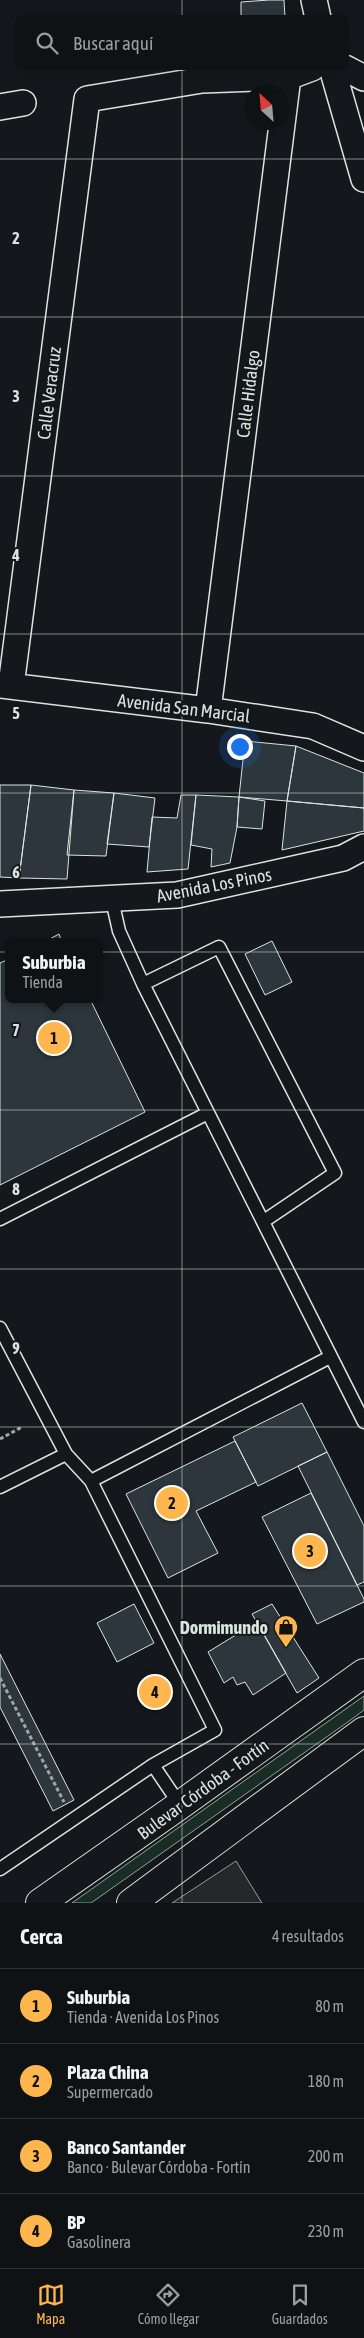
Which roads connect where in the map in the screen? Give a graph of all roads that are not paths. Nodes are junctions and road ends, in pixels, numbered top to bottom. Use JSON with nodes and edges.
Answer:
{"nodes":[{"id":1,"x":314,"y":0,"type":"edge"},
{"id":2,"x":317,"y":15,"type":"edge"},
{"id":3,"x":307,"y":70,"type":"edge"},
{"id":4,"x":333,"y":70,"type":"edge"},
{"id":5,"x":349,"y":70,"type":"edge"},
{"id":6,"x":288,"y":77,"type":"junction"},
{"id":7,"x":364,"y":78,"type":"edge"},
{"id":8,"x":364,"y":179,"type":"edge"},
{"id":9,"x":6,"y":686,"type":"edge"},
{"id":10,"x":208,"y":710,"type":"junction"},
{"id":11,"x":364,"y":748,"type":"edge"},
{"id":12,"x":364,"y":847,"type":"edge"},
{"id":13,"x":112,"y":900,"type":"junction"},
{"id":14,"x":0,"y":904,"type":"edge"},
{"id":15,"x":143,"y":984,"type":"junction"},
{"id":16,"x":208,"y":1113,"type":"junction"},
{"id":17,"x":0,"y":1219,"type":"edge"},
{"id":18,"x":264,"y":1220,"type":"junction"},
{"id":19,"x":0,"y":1328,"type":"edge"},
{"id":20,"x":330,"y":1357,"type":"junction"},
{"id":21,"x":364,"y":1422,"type":"edge"},
{"id":22,"x":66,"y":1454,"type":"junction"},
{"id":23,"x":91,"y":1480,"type":"junction"},
{"id":24,"x":0,"y":1487,"type":"edge"},
{"id":25,"x":364,"y":1673,"type":"edge"},
{"id":26,"x":364,"y":1731,"type":"edge"},
{"id":27,"x":153,"y":1765,"type":"junction"},
{"id":28,"x":180,"y":1806,"type":"junction"},
{"id":29,"x":0,"y":1869,"type":"edge"},
{"id":30,"x":40,"y":1903,"type":"edge"},
{"id":31,"x":130,"y":1903,"type":"edge"}],
"edges":[{"from":1,"to":2,"type":"street"},
{"from":3,"to":6,"type":"street"},
{"from":4,"to":8,"type":"street"},
{"from":5,"to":7,"type":"street"},
{"from":6,"to":9,"type":"street","name":"Calle Veracruz"},
{"from":6,"to":10,"type":"street","name":"Calle Hidalgo"},
{"from":9,"to":10,"type":"street","name":"Avenida San Marcial"},
{"from":10,"to":11,"type":"street","name":"Avenida San Marcial"},
{"from":12,"to":13,"type":"street","name":"Avenida Los Pinos"},
{"from":13,"to":14,"type":"street","name":"Avenida Los Pinos"},
{"from":13,"to":15,"type":"lane"},
{"from":15,"to":16,"type":"lane"},
{"from":15,"to":18,"type":"lane"},
{"from":16,"to":17,"type":"lane"},
{"from":16,"to":18,"type":"lane"},
{"from":18,"to":20,"type":"lane"},
{"from":19,"to":22,"type":"lane"},
{"from":20,"to":21,"type":"lane"},
{"from":20,"to":23,"type":"lane"},
{"from":22,"to":23,"type":"lane"},
{"from":22,"to":24,"type":"lane"},
{"from":23,"to":27,"type":"lane"},
{"from":25,"to":28,"type":"main road","name":"Bulevar Córdoba - Fortín"},
{"from":26,"to":31,"type":"main road"},
{"from":27,"to":28,"type":"lane"},
{"from":27,"to":29,"type":"lane"},
{"from":28,"to":30,"type":"main road","name":"Bulevar Córdoba - Fortín"}]}
